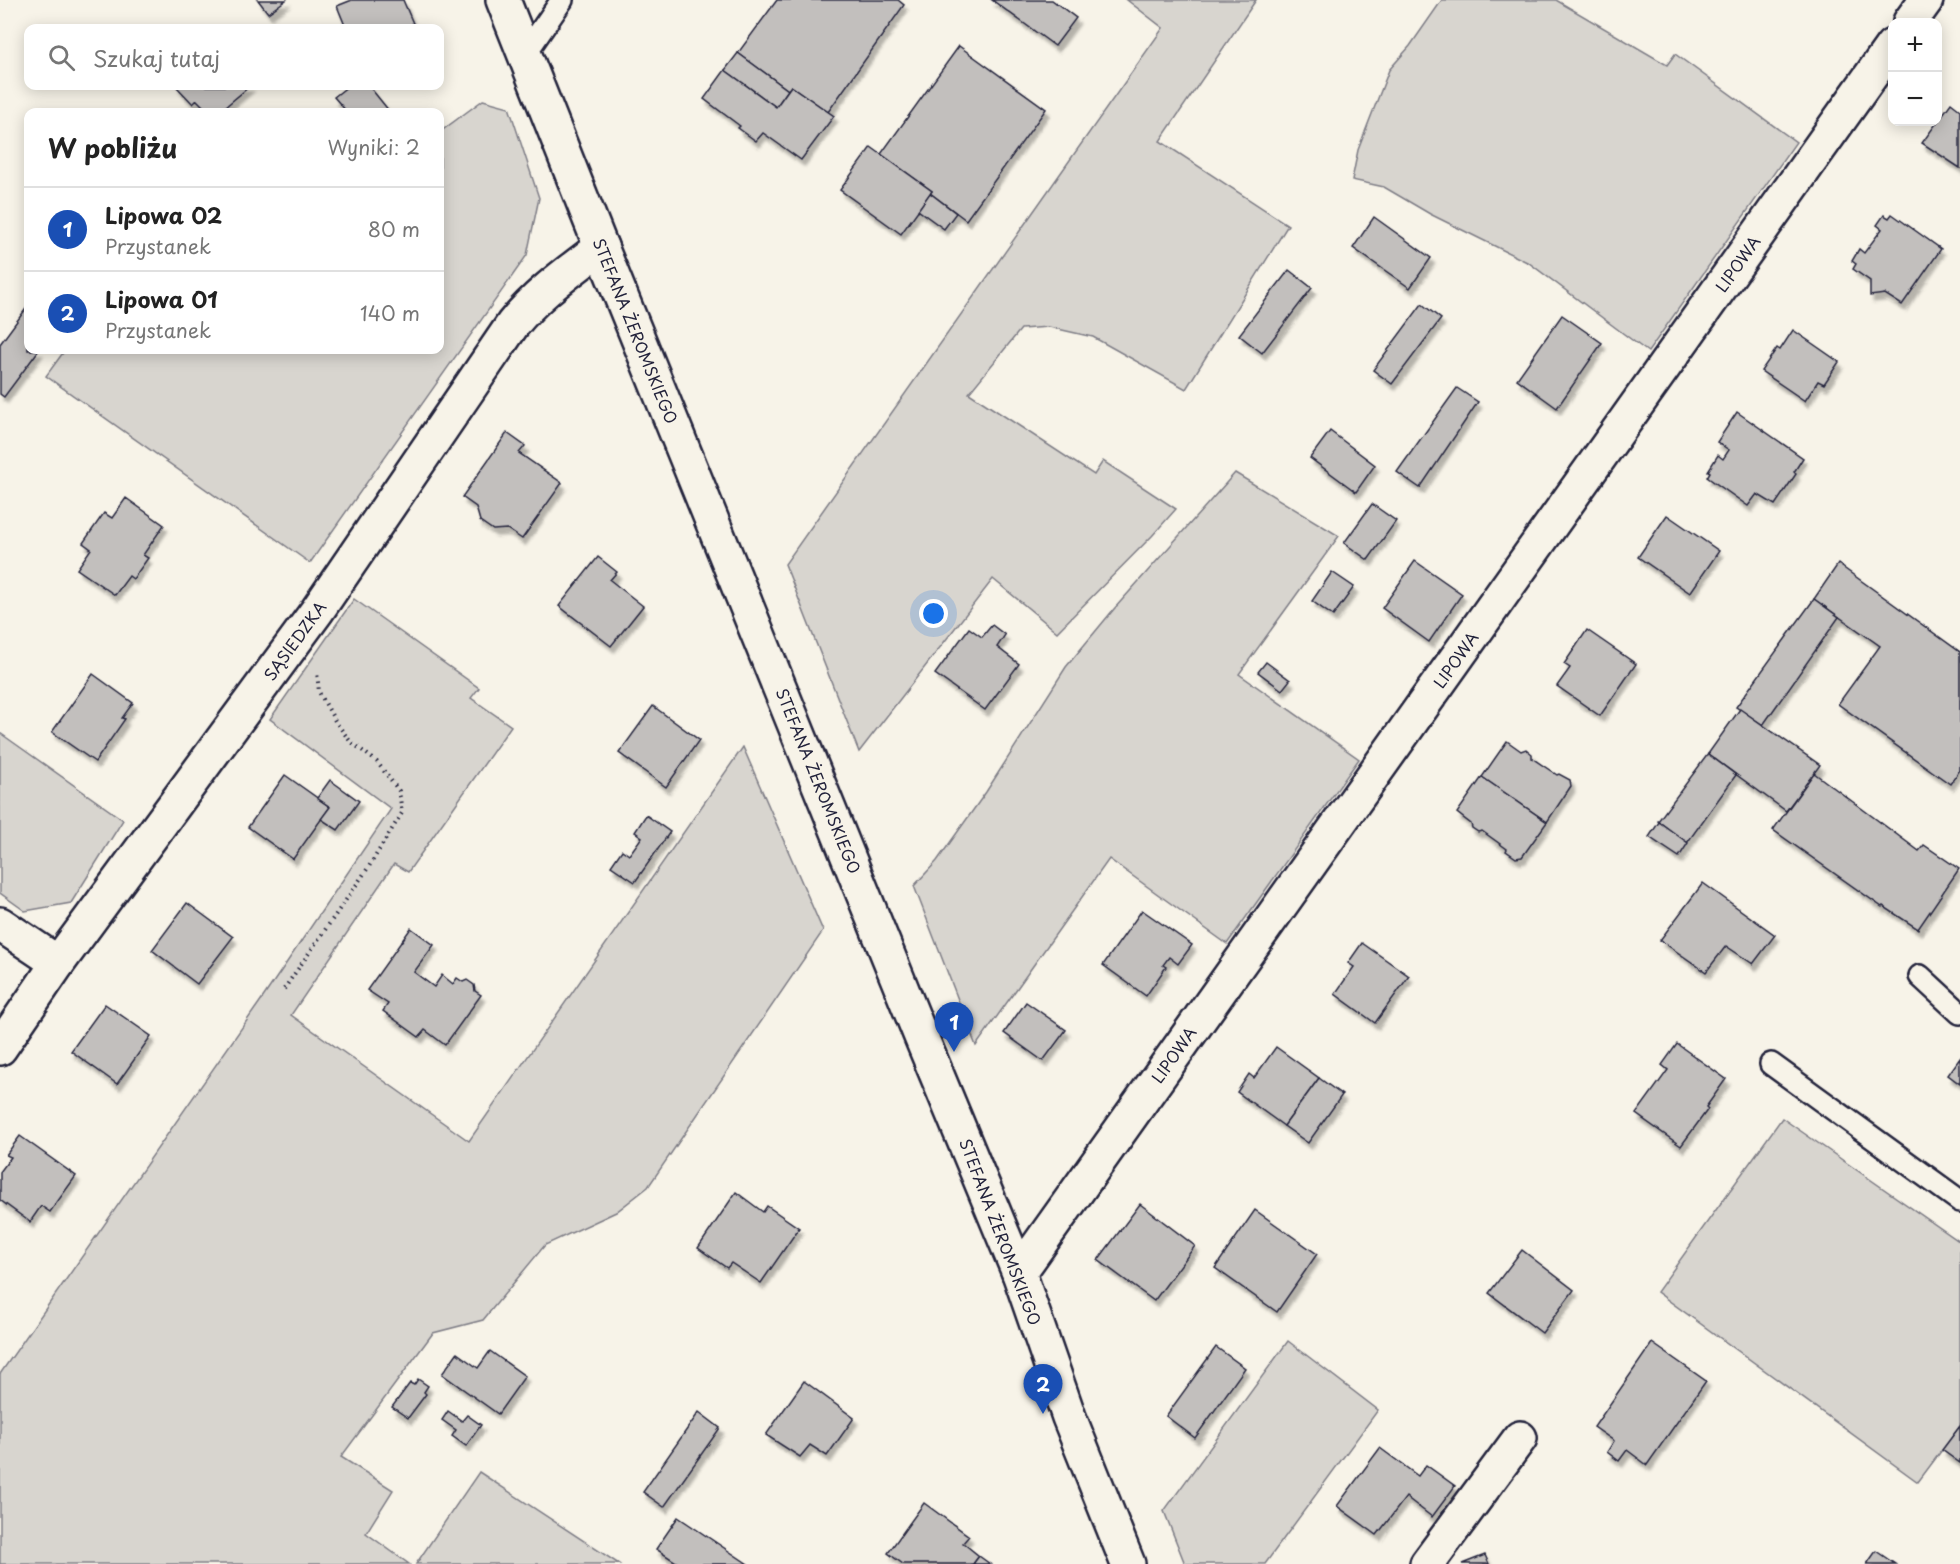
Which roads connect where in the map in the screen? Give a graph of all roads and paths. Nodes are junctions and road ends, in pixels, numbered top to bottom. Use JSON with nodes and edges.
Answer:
{"nodes":[{"id":1,"x":503,"y":0,"type":"edge"},
{"id":2,"x":562,"y":0,"type":"edge"},
{"id":3,"x":1926,"y":0,"type":"edge"},
{"id":4,"x":1913,"y":18,"type":"edge"},
{"id":5,"x":1888,"y":53,"type":"edge"},
{"id":6,"x":525,"y":54,"type":"junction"},
{"id":7,"x":601,"y":247,"type":"junction"},
{"id":8,"x":317,"y":611,"type":"junction"},
{"id":9,"x":0,"y":924,"type":"edge"},
{"id":10,"x":58,"y":963,"type":"junction"},
{"id":11,"x":1920,"y":976,"type":"dead end"},
{"id":12,"x":284,"y":989,"type":"dead end"},
{"id":13,"x":1960,"y":1013,"type":"edge"},
{"id":14,"x":0,"y":1048,"type":"edge"},
{"id":15,"x":1771,"y":1064,"type":"dead end"},
{"id":16,"x":1960,"y":1201,"type":"edge"},
{"id":17,"x":1019,"y":1273,"type":"junction"},
{"id":18,"x":1520,"y":1438,"type":"dead end"},
{"id":19,"x":1128,"y":1564,"type":"edge"},
{"id":20,"x":1427,"y":1564,"type":"edge"}],
"edges":[{"from":1,"to":6,"type":"street","name":"STEFANA ŻEROMSKIEGO"},
{"from":2,"to":6,"type":"lane"},
{"from":3,"to":4,"type":"street"},
{"from":5,"to":17,"type":"street","name":"LIPOWA"},
{"from":6,"to":7,"type":"street","name":"STEFANA ŻEROMSKIEGO"},
{"from":7,"to":8,"type":"street","name":"SĄSIEDZKA"},
{"from":7,"to":17,"type":"street","name":"STEFANA ŻEROMSKIEGO"},
{"from":8,"to":10,"type":"street","name":"SĄSIEDZKA"},
{"from":8,"to":12,"type":"path"},
{"from":9,"to":10,"type":"street"},
{"from":10,"to":14,"type":"street","name":"SĄSIEDZKA"},
{"from":11,"to":13,"type":"lane"},
{"from":15,"to":16,"type":"lane"},
{"from":17,"to":19,"type":"street","name":"STEFANA ŻEROMSKIEGO"},
{"from":18,"to":20,"type":"street"}]}
